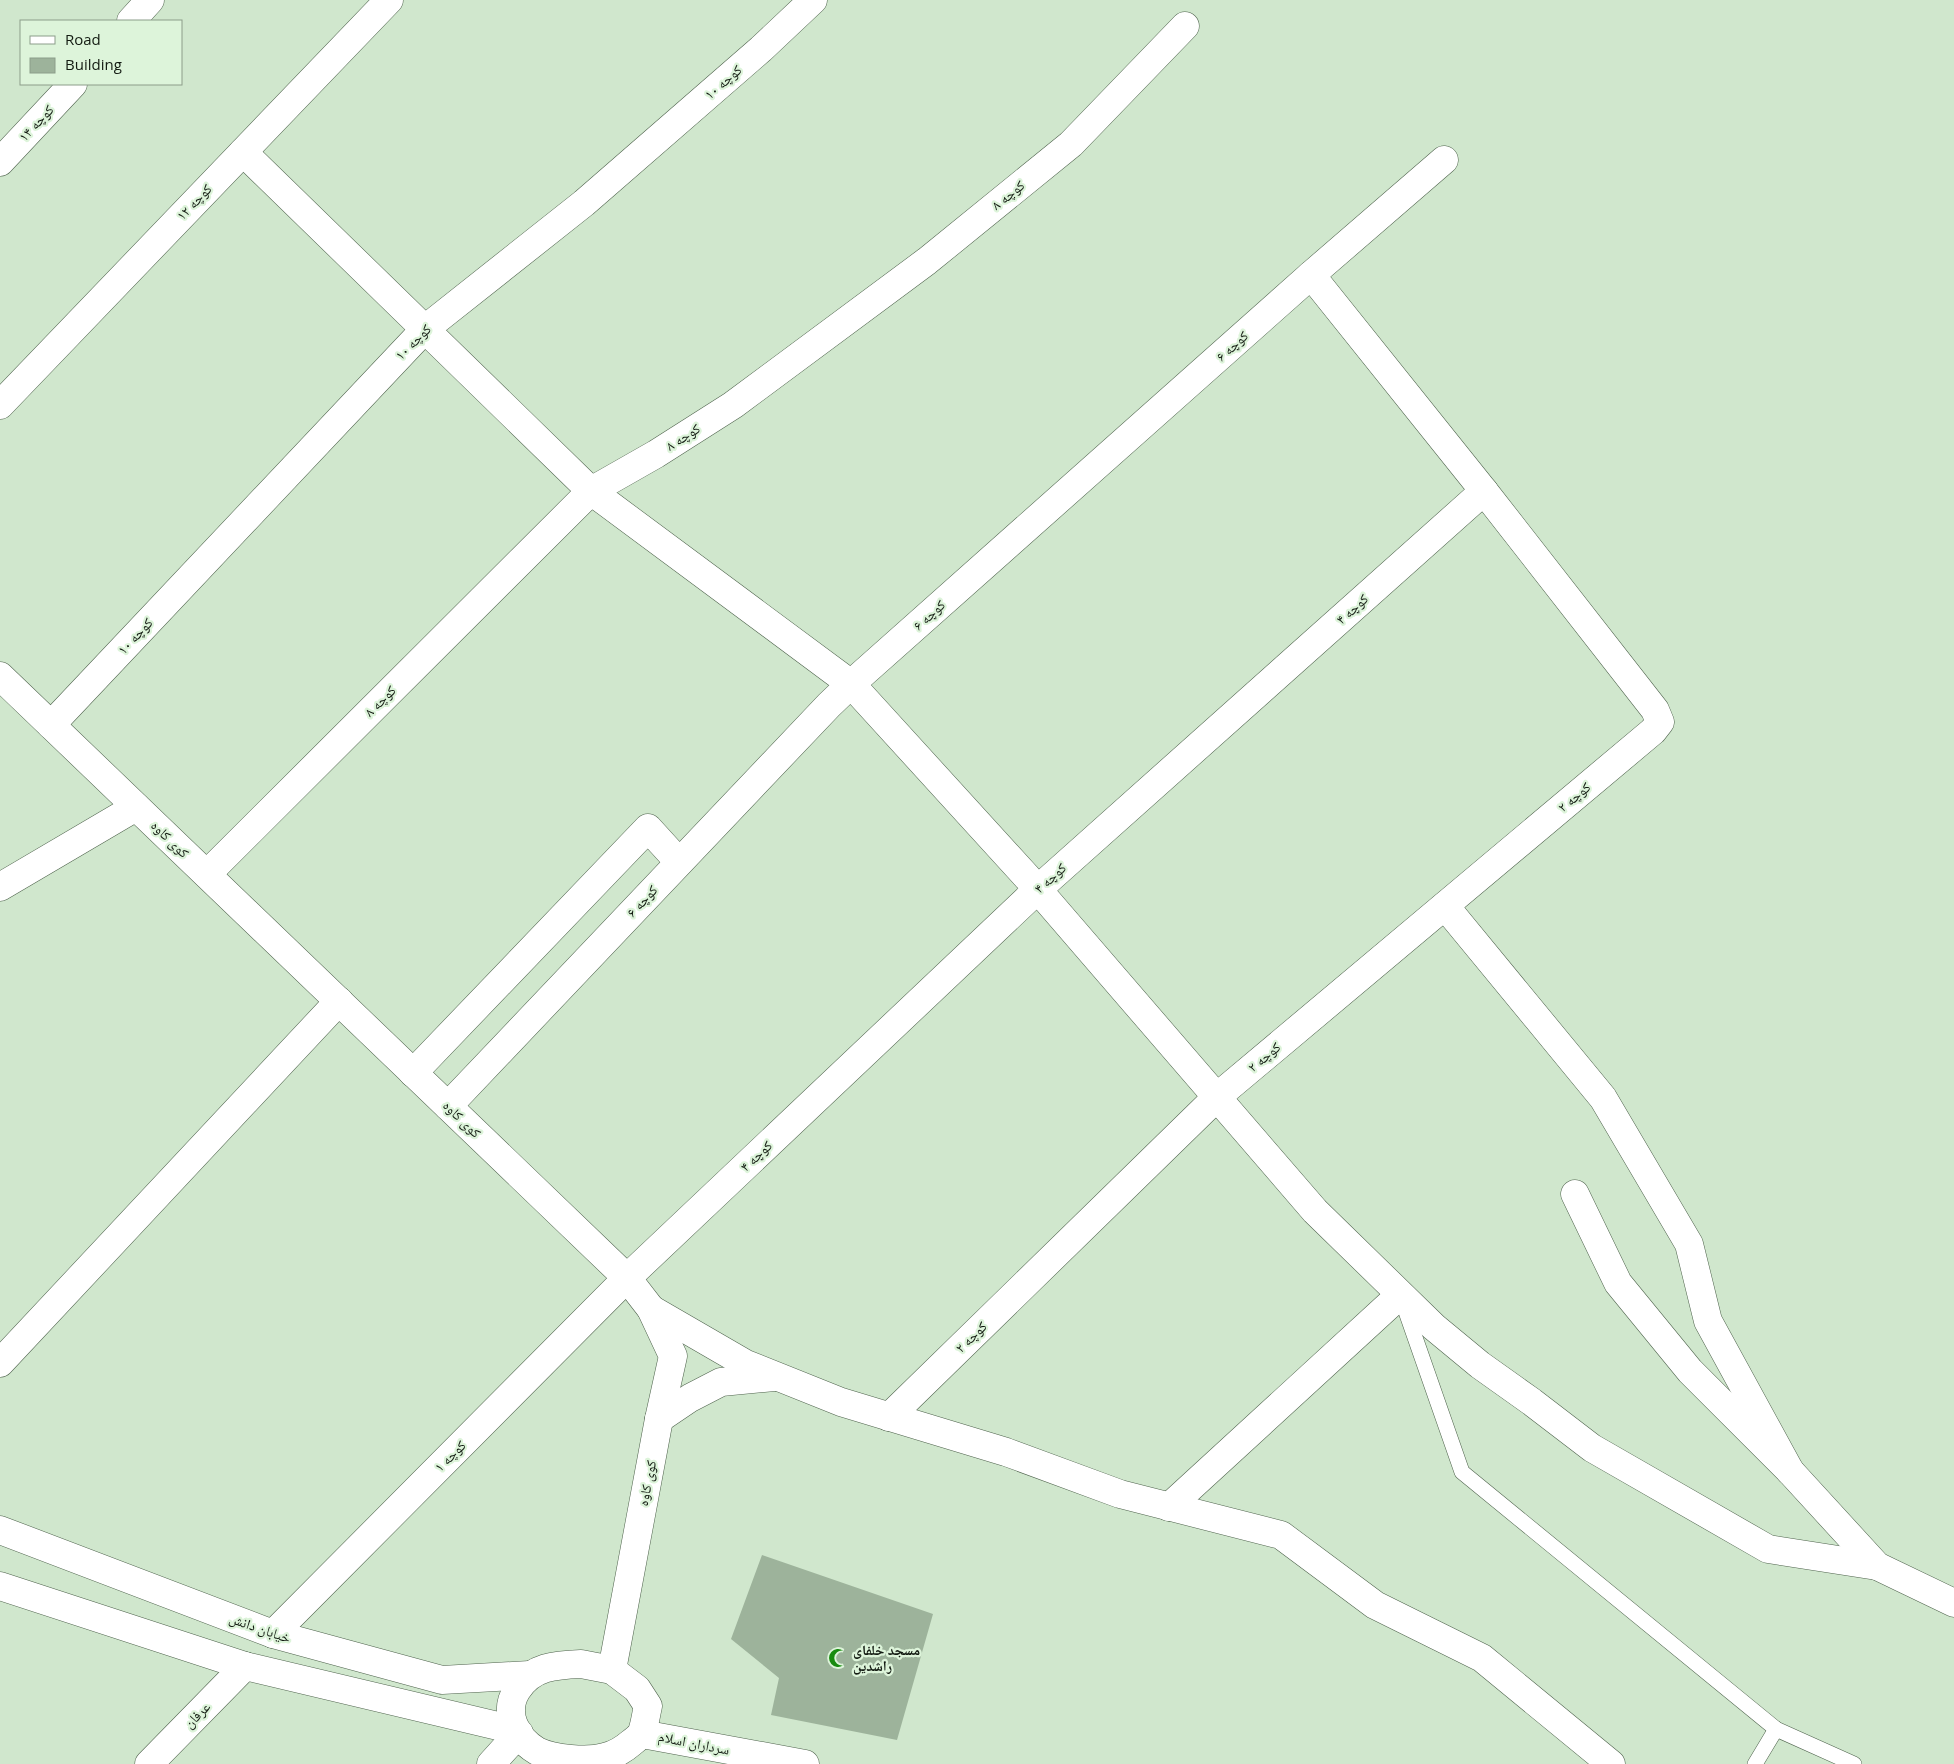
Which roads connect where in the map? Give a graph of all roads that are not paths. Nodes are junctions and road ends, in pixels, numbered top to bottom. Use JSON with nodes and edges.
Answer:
{"nodes":[{"id":1,"x":150,"y":0,"type":"edge"},
{"id":2,"x":389,"y":0,"type":"edge"},
{"id":3,"x":813,"y":0,"type":"edge"},
{"id":4,"x":132,"y":20,"type":"edge"},
{"id":5,"x":1185,"y":26,"type":"dead end"},
{"id":6,"x":72,"y":85,"type":"edge"},
{"id":7,"x":243,"y":152,"type":"junction"},
{"id":8,"x":1444,"y":160,"type":"dead end"},
{"id":9,"x":0,"y":162,"type":"edge"},
{"id":10,"x":1311,"y":275,"type":"junction"},
{"id":11,"x":425,"y":329,"type":"junction"},
{"id":12,"x":0,"y":405,"type":"edge"},
{"id":13,"x":591,"y":491,"type":"junction"},
{"id":14,"x":1484,"y":491,"type":"junction"},
{"id":15,"x":0,"y":676,"type":"edge"},
{"id":16,"x":851,"y":684,"type":"junction"},
{"id":17,"x":51,"y":725,"type":"junction"},
{"id":18,"x":136,"y":807,"type":"junction"},
{"id":19,"x":680,"y":862,"type":"junction"},
{"id":20,"x":207,"y":874,"type":"junction"},
{"id":21,"x":0,"y":887,"type":"edge"},
{"id":22,"x":1038,"y":890,"type":"junction"},
{"id":23,"x":1445,"y":906,"type":"junction"},
{"id":24,"x":339,"y":1001,"type":"junction"},
{"id":25,"x":413,"y":1072,"type":"junction"},
{"id":26,"x":1218,"y":1096,"type":"junction"},
{"id":27,"x":448,"y":1106,"type":"junction"},
{"id":28,"x":1575,"y":1194,"type":"dead end"},
{"id":29,"x":627,"y":1278,"type":"junction"},
{"id":30,"x":1400,"y":1295,"type":"junction"},
{"id":31,"x":651,"y":1309,"type":"junction"},
{"id":32,"x":0,"y":1363,"type":"edge"},
{"id":33,"x":778,"y":1377,"type":"junction"},
{"id":34,"x":890,"y":1417,"type":"junction"},
{"id":35,"x":659,"y":1419,"type":"junction"},
{"id":36,"x":1790,"y":1471,"type":"junction"},
{"id":37,"x":1169,"y":1506,"type":"junction"},
{"id":38,"x":0,"y":1530,"type":"edge"},
{"id":39,"x":1877,"y":1566,"type":"junction"},
{"id":40,"x":0,"y":1586,"type":"edge"},
{"id":41,"x":1954,"y":1603,"type":"edge"},
{"id":42,"x":273,"y":1634,"type":"junction"},
{"id":43,"x":245,"y":1666,"type":"junction"},
{"id":44,"x":612,"y":1670,"type":"junction"},
{"id":45,"x":530,"y":1675,"type":"junction"},
{"id":46,"x":1776,"y":1728,"type":"junction"},
{"id":47,"x":642,"y":1734,"type":"junction"},
{"id":48,"x":523,"y":1744,"type":"edge"},
{"id":49,"x":149,"y":1764,"type":"edge"},
{"id":50,"x":491,"y":1764,"type":"edge"},
{"id":51,"x":805,"y":1764,"type":"edge"},
{"id":52,"x":1611,"y":1764,"type":"edge"},
{"id":53,"x":1755,"y":1764,"type":"edge"},
{"id":54,"x":1854,"y":1764,"type":"edge"}],
"edges":[{"from":1,"to":4,"type":"street"},
{"from":2,"to":7,"type":"street","name":"کوچه ۱۲"},
{"from":3,"to":11,"type":"street","name":"کوچه ۱۰"},
{"from":5,"to":13,"type":"street","name":"کوچه ۸"},
{"from":6,"to":9,"type":"street","name":"کوچه ۱۴"},
{"from":7,"to":11,"type":"street"},
{"from":7,"to":12,"type":"street","name":"کوچه ۱۲"},
{"from":8,"to":10,"type":"street","name":"کوچه ۶"},
{"from":10,"to":14,"type":"street"},
{"from":10,"to":16,"type":"street","name":"کوچه ۶"},
{"from":11,"to":13,"type":"street"},
{"from":11,"to":17,"type":"street","name":"کوچه ۱۰"},
{"from":13,"to":16,"type":"street"},
{"from":13,"to":20,"type":"street","name":"کوچه ۸"},
{"from":14,"to":22,"type":"street","name":"کوچه ۴"},
{"from":14,"to":23,"type":"street","name":"کوچه ۲"},
{"from":15,"to":17,"type":"street","name":"کوی کاوه"},
{"from":16,"to":19,"type":"street","name":"کوچه ۶"},
{"from":16,"to":22,"type":"street"},
{"from":17,"to":18,"type":"street","name":"کوی کاوه"},
{"from":18,"to":20,"type":"street","name":"کوی کاوه"},
{"from":18,"to":21,"type":"street"},
{"from":19,"to":25,"type":"street"},
{"from":19,"to":27,"type":"street","name":"کوچه ۶"},
{"from":20,"to":24,"type":"street","name":"کوی کاوه"},
{"from":22,"to":26,"type":"street"},
{"from":22,"to":29,"type":"street","name":"کوچه ۴"},
{"from":23,"to":26,"type":"street","name":"کوچه ۲"},
{"from":23,"to":36,"type":"street"},
{"from":24,"to":25,"type":"street","name":"کوی کاوه"},
{"from":24,"to":32,"type":"street"},
{"from":25,"to":27,"type":"street","name":"کوی کاوه"},
{"from":26,"to":30,"type":"street"},
{"from":26,"to":34,"type":"street","name":"کوچه ۲"},
{"from":27,"to":29,"type":"street","name":"کوی کاوه"},
{"from":28,"to":36,"type":"street"},
{"from":29,"to":31,"type":"street","name":"کوی کاوه"},
{"from":29,"to":42,"type":"street","name":"کوچه ۱"},
{"from":30,"to":37,"type":"street"},
{"from":30,"to":39,"type":"street"},
{"from":30,"to":46,"type":"lane"},
{"from":31,"to":33,"type":"street"},
{"from":31,"to":35,"type":"street","name":"کوی کاوه"},
{"from":33,"to":34,"type":"street"},
{"from":33,"to":35,"type":"street"},
{"from":34,"to":37,"type":"street"},
{"from":35,"to":44,"type":"street","name":"کوی کاوه"},
{"from":36,"to":39,"type":"street"},
{"from":37,"to":52,"type":"street"},
{"from":38,"to":42,"type":"street","name":"خیابان دانش"},
{"from":39,"to":41,"type":"street"},
{"from":40,"to":43,"type":"street"},
{"from":42,"to":45,"type":"street","name":"خیابان دانش"},
{"from":43,"to":48,"type":"street"},
{"from":43,"to":49,"type":"street","name":"عرفان"},
{"from":44,"to":45,"type":"street"},
{"from":44,"to":47,"type":"street"},
{"from":45,"to":48,"type":"street"},
{"from":46,"to":53,"type":"lane"},
{"from":46,"to":54,"type":"lane"},
{"from":47,"to":48,"type":"street"},
{"from":47,"to":51,"type":"street","name":"سرداران اسلام"},
{"from":48,"to":50,"type":"street"}]}
